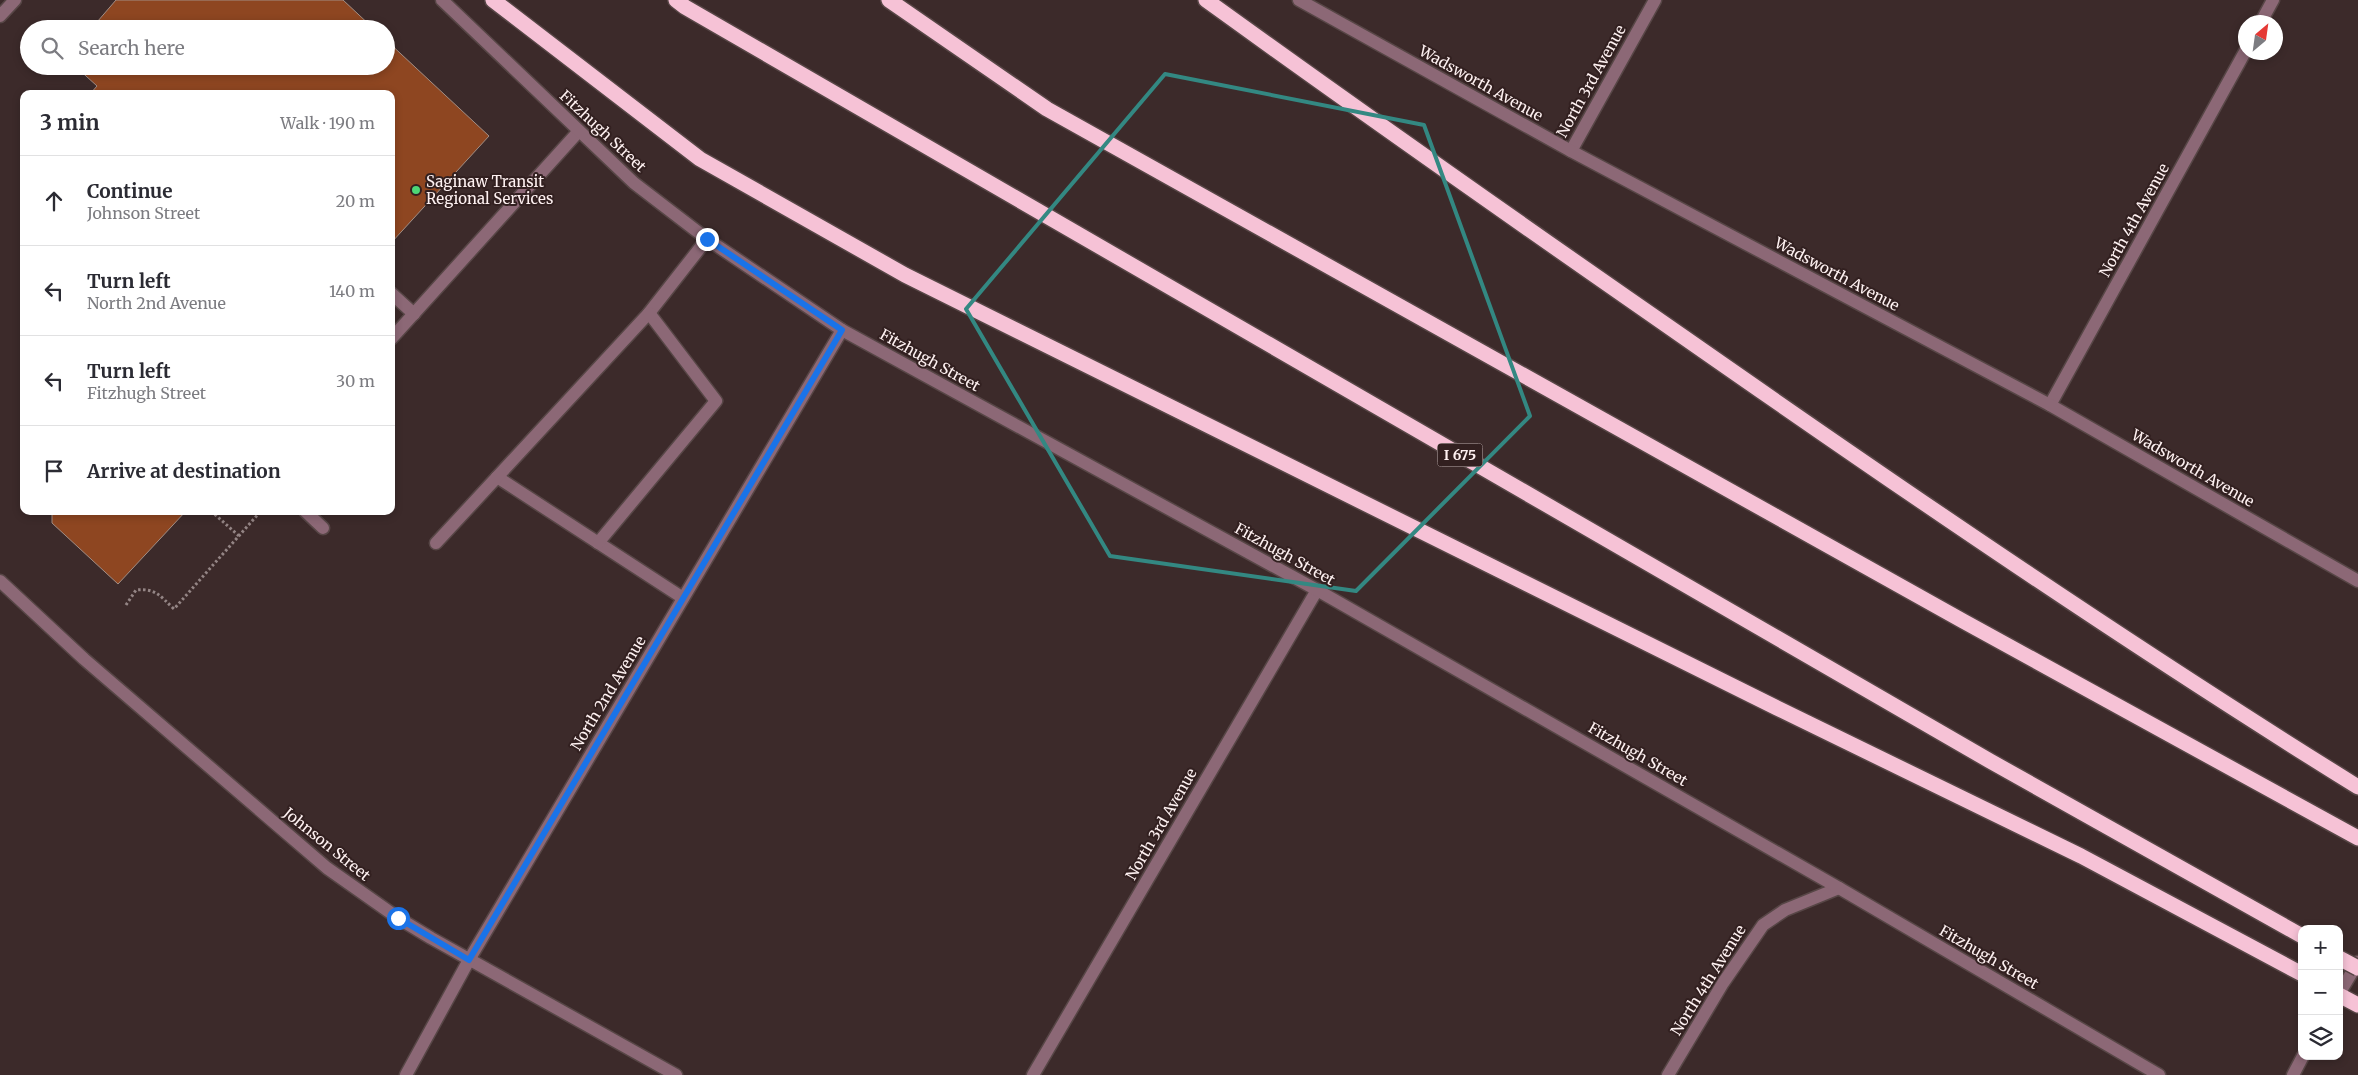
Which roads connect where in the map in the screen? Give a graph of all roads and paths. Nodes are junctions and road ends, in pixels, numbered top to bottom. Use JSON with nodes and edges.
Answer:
{"nodes":[{"id":1,"x":15,"y":0,"type":"edge"},
{"id":2,"x":442,"y":0,"type":"edge"},
{"id":3,"x":493,"y":0,"type":"edge"},
{"id":4,"x":676,"y":0,"type":"edge"},
{"id":5,"x":889,"y":0,"type":"edge"},
{"id":6,"x":1206,"y":0,"type":"edge"},
{"id":7,"x":1299,"y":0,"type":"edge"},
{"id":8,"x":1654,"y":0,"type":"edge"},
{"id":9,"x":2273,"y":0,"type":"edge"},
{"id":10,"x":2265,"y":15,"type":"edge"},
{"id":11,"x":0,"y":16,"type":"edge"},
{"id":12,"x":2240,"y":60,"type":"edge"},
{"id":13,"x":579,"y":131,"type":"junction"},
{"id":14,"x":1571,"y":151,"type":"junction"},
{"id":15,"x":707,"y":239,"type":"junction"},
{"id":16,"x":395,"y":297,"type":"edge"},
{"id":17,"x":649,"y":313,"type":"junction"},
{"id":18,"x":414,"y":314,"type":"junction"},
{"id":19,"x":842,"y":330,"type":"junction"},
{"id":20,"x":395,"y":335,"type":"edge"},
{"id":21,"x":2050,"y":405,"type":"junction"},
{"id":22,"x":497,"y":477,"type":"junction"},
{"id":23,"x":215,"y":515,"type":"edge"},
{"id":24,"x":257,"y":515,"type":"edge"},
{"id":25,"x":308,"y":515,"type":"edge"},
{"id":26,"x":323,"y":528,"type":"dead end"},
{"id":27,"x":239,"y":536,"type":"junction"},
{"id":28,"x":598,"y":542,"type":"junction"},
{"id":29,"x":436,"y":543,"type":"dead end"},
{"id":30,"x":0,"y":581,"type":"edge"},
{"id":31,"x":2358,"y":581,"type":"edge"},
{"id":32,"x":1318,"y":590,"type":"junction"},
{"id":33,"x":683,"y":598,"type":"junction"},
{"id":34,"x":126,"y":605,"type":"dead end"},
{"id":35,"x":2358,"y":787,"type":"edge"},
{"id":36,"x":2358,"y":838,"type":"edge"},
{"id":37,"x":1839,"y":888,"type":"junction"},
{"id":38,"x":2298,"y":934,"type":"edge"},
{"id":39,"x":469,"y":960,"type":"junction"},
{"id":40,"x":2343,"y":960,"type":"edge"},
{"id":41,"x":2358,"y":962,"type":"edge"},
{"id":42,"x":2358,"y":968,"type":"edge"},
{"id":43,"x":2298,"y":972,"type":"edge"},
{"id":44,"x":2343,"y":988,"type":"edge"},
{"id":45,"x":2343,"y":997,"type":"edge"},
{"id":46,"x":2358,"y":1005,"type":"edge"},
{"id":47,"x":2301,"y":1060,"type":"edge"},
{"id":48,"x":406,"y":1075,"type":"edge"},
{"id":49,"x":676,"y":1075,"type":"edge"},
{"id":50,"x":1032,"y":1075,"type":"edge"},
{"id":51,"x":1668,"y":1075,"type":"edge"},
{"id":52,"x":2159,"y":1075,"type":"edge"},
{"id":53,"x":2293,"y":1075,"type":"edge"}],
"edges":[{"from":1,"to":11,"type":"street"},
{"from":2,"to":13,"type":"street","name":"Fitzhugh Street"},
{"from":3,"to":43,"type":"highway"},
{"from":4,"to":38,"type":"highway","number":"I 675"},
{"from":5,"to":36,"type":"highway"},
{"from":6,"to":35,"type":"highway"},
{"from":7,"to":14,"type":"street","name":"Wadsworth Avenue"},
{"from":8,"to":14,"type":"street","name":"North 3rd Avenue"},
{"from":9,"to":10,"type":"street"},
{"from":12,"to":21,"type":"street","name":"North 4th Avenue"},
{"from":13,"to":15,"type":"street","name":"Fitzhugh Street"},
{"from":13,"to":18,"type":"street"},
{"from":14,"to":21,"type":"street","name":"Wadsworth Avenue"},
{"from":15,"to":17,"type":"street"},
{"from":15,"to":19,"type":"street","name":"Fitzhugh Street"},
{"from":16,"to":18,"type":"street"},
{"from":17,"to":22,"type":"street"},
{"from":17,"to":28,"type":"street"},
{"from":18,"to":20,"type":"street"},
{"from":19,"to":32,"type":"street","name":"Fitzhugh Street"},
{"from":19,"to":33,"type":"street","name":"North 2nd Avenue"},
{"from":21,"to":31,"type":"street","name":"Wadsworth Avenue"},
{"from":22,"to":28,"type":"street"},
{"from":22,"to":29,"type":"street"},
{"from":23,"to":27,"type":"path"},
{"from":24,"to":27,"type":"path"},
{"from":25,"to":26,"type":"street"},
{"from":27,"to":34,"type":"path"},
{"from":28,"to":33,"type":"street"},
{"from":30,"to":39,"type":"street","name":"Johnson Street"},
{"from":32,"to":37,"type":"street","name":"Fitzhugh Street"},
{"from":32,"to":50,"type":"street","name":"North 3rd Avenue"},
{"from":33,"to":39,"type":"street","name":"North 2nd Avenue"},
{"from":37,"to":51,"type":"street","name":"North 4th Avenue"},
{"from":37,"to":52,"type":"street","name":"Fitzhugh Street"},
{"from":39,"to":48,"type":"street","name":"North 2nd Avenue"},
{"from":39,"to":49,"type":"street","name":"Johnson Street"},
{"from":40,"to":42,"type":"highway","bridge":true},
{"from":41,"to":44,"type":"street"},
{"from":45,"to":46,"type":"highway"},
{"from":47,"to":53,"type":"street"}]}
